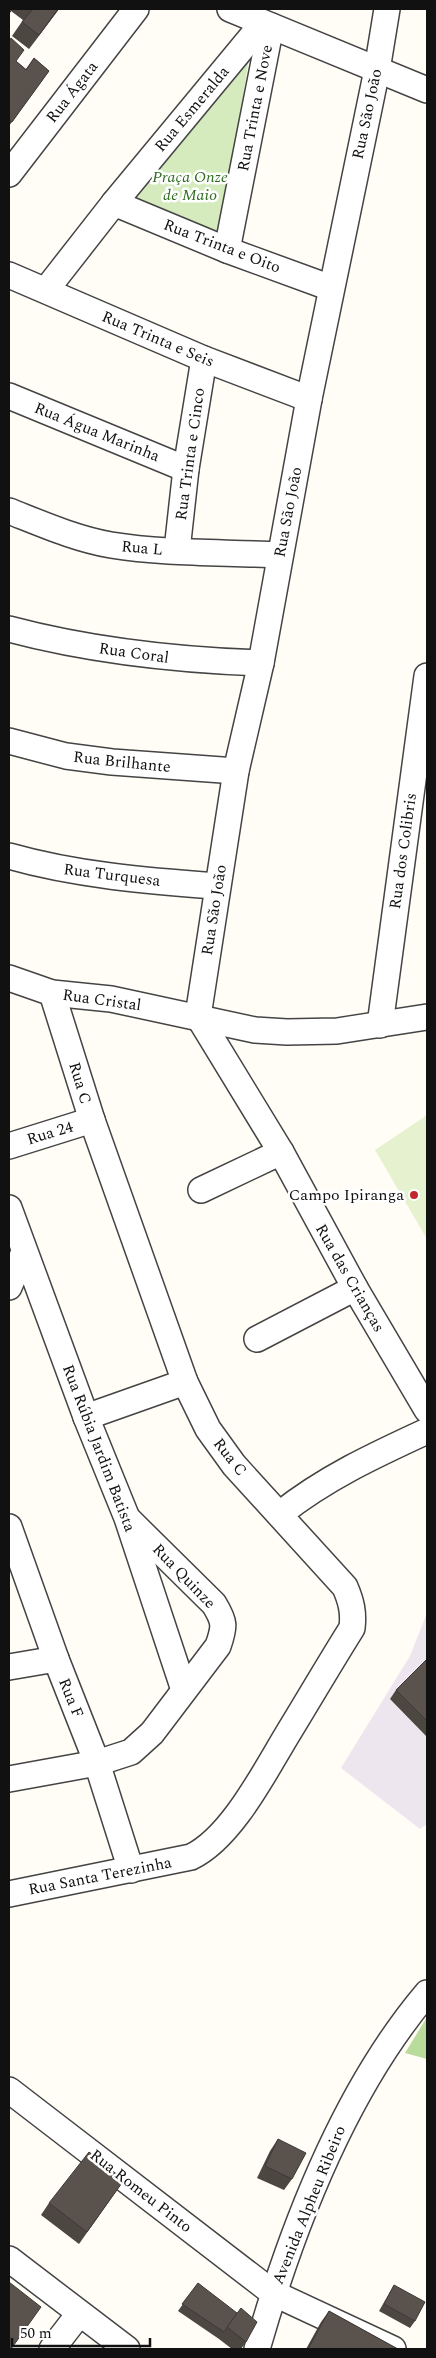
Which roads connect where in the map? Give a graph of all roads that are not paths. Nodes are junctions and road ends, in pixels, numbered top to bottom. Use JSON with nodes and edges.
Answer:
{"nodes":[{"id":1,"x":136,"y":9,"type":"edge"},
{"id":2,"x":230,"y":9,"type":"edge"},
{"id":3,"x":387,"y":9,"type":"edge"},
{"id":4,"x":267,"y":24,"type":"junction"},
{"id":5,"x":377,"y":70,"type":"junction"},
{"id":6,"x":427,"y":90,"type":"edge"},
{"id":7,"x":9,"y":174,"type":"edge"},
{"id":8,"x":114,"y":203,"type":"junction"},
{"id":9,"x":227,"y":250,"type":"junction"},
{"id":10,"x":9,"y":275,"type":"edge"},
{"id":11,"x":331,"y":288,"type":"junction"},
{"id":12,"x":46,"y":290,"type":"junction"},
{"id":13,"x":204,"y":359,"type":"junction"},
{"id":14,"x":9,"y":396,"type":"edge"},
{"id":15,"x":309,"y":399,"type":"junction"},
{"id":16,"x":186,"y":469,"type":"junction"},
{"id":17,"x":9,"y":511,"type":"edge"},
{"id":18,"x":177,"y":550,"type":"junction"},
{"id":19,"x":280,"y":555,"type":"junction"},
{"id":20,"x":9,"y":628,"type":"edge"},
{"id":21,"x":261,"y":664,"type":"junction"},
{"id":22,"x":427,"y":676,"type":"edge"},
{"id":23,"x":9,"y":741,"type":"edge"},
{"id":24,"x":236,"y":771,"type":"junction"},
{"id":25,"x":417,"y":830,"type":"edge"},
{"id":26,"x":9,"y":856,"type":"edge"},
{"id":27,"x":217,"y":886,"type":"junction"},
{"id":28,"x":9,"y":978,"type":"edge"},
{"id":29,"x":52,"y":993,"type":"junction"},
{"id":30,"x":198,"y":1016,"type":"junction"},
{"id":31,"x":427,"y":1016,"type":"edge"},
{"id":32,"x":380,"y":1025,"type":"junction"},
{"id":33,"x":92,"y":1120,"type":"junction"},
{"id":34,"x":9,"y":1146,"type":"edge"},
{"id":35,"x":280,"y":1152,"type":"junction"},
{"id":36,"x":201,"y":1190,"type":"dead end"},
{"id":37,"x":9,"y":1208,"type":"edge"},
{"id":38,"x":24,"y":1252,"type":"junction"},
{"id":39,"x":9,"y":1287,"type":"edge"},
{"id":40,"x":355,"y":1288,"type":"junction"},
{"id":41,"x":257,"y":1340,"type":"dead end"},
{"id":42,"x":185,"y":1382,"type":"junction"},
{"id":43,"x":427,"y":1410,"type":"edge"},
{"id":44,"x":86,"y":1417,"type":"junction"},
{"id":45,"x":427,"y":1431,"type":"edge"},
{"id":46,"x":280,"y":1514,"type":"junction"},
{"id":47,"x":127,"y":1518,"type":"junction"},
{"id":48,"x":11,"y":1539,"type":"edge"},
{"id":49,"x":56,"y":1659,"type":"junction"},
{"id":50,"x":9,"y":1667,"type":"edge"},
{"id":51,"x":184,"y":1690,"type":"junction"},
{"id":52,"x":97,"y":1763,"type":"junction"},
{"id":53,"x":9,"y":1779,"type":"edge"},
{"id":54,"x":192,"y":1857,"type":"joint"},
{"id":55,"x":131,"y":1870,"type":"junction"},
{"id":56,"x":9,"y":1894,"type":"edge"},
{"id":57,"x":427,"y":1993,"type":"edge"},
{"id":58,"x":9,"y":2090,"type":"edge"},
{"id":59,"x":9,"y":2259,"type":"edge"},
{"id":60,"x":273,"y":2293,"type":"junction"},
{"id":61,"x":78,"y":2314,"type":"junction"},
{"id":62,"x":52,"y":2349,"type":"edge"},
{"id":63,"x":127,"y":2349,"type":"edge"},
{"id":64,"x":258,"y":2349,"type":"edge"},
{"id":65,"x":392,"y":2349,"type":"edge"}],
"edges":[{"from":1,"to":7,"type":"street","name":"Rua Ágata"},
{"from":2,"to":4,"type":"street"},
{"from":3,"to":5,"type":"street","name":"Rua São João"},
{"from":4,"to":5,"type":"street"},
{"from":4,"to":8,"type":"street","name":"Rua Esmeralda"},
{"from":4,"to":9,"type":"street","name":"Rua Trinta e Nove"},
{"from":5,"to":6,"type":"street"},
{"from":5,"to":11,"type":"street","name":"Rua São João"},
{"from":8,"to":9,"type":"street","name":"Rua Trinta e Oito"},
{"from":8,"to":12,"type":"street","name":"Rua Esmeralda"},
{"from":9,"to":11,"type":"street","name":"Rua Trinta e Oito"},
{"from":10,"to":12,"type":"street","name":"Rua Trinta e Seis"},
{"from":11,"to":15,"type":"street","name":"Rua São João"},
{"from":12,"to":13,"type":"street","name":"Rua Trinta e Seis"},
{"from":13,"to":15,"type":"street","name":"Rua Trinta e Seis"},
{"from":13,"to":16,"type":"street","name":"Rua Trinta e Cinco"},
{"from":14,"to":16,"type":"street","name":"Rua Água Marinha"},
{"from":15,"to":19,"type":"street","name":"Rua São João"},
{"from":16,"to":18,"type":"street","name":"Rua Trinta e Cinco"},
{"from":17,"to":18,"type":"street","name":"Rua L"},
{"from":18,"to":19,"type":"street","name":"Rua L"},
{"from":19,"to":21,"type":"street","name":"Rua São João"},
{"from":20,"to":21,"type":"street","name":"Rua Coral"},
{"from":21,"to":24,"type":"street","name":"Rua São João"},
{"from":22,"to":25,"type":"street","name":"Rua dos Colibris"},
{"from":23,"to":24,"type":"street","name":"Rua Brilhante"},
{"from":24,"to":27,"type":"street","name":"Rua São João"},
{"from":25,"to":32,"type":"street","name":"Rua dos Colibris"},
{"from":26,"to":27,"type":"street","name":"Rua Turquesa"},
{"from":27,"to":30,"type":"street","name":"Rua São João"},
{"from":28,"to":29,"type":"street","name":"Rua Cristal"},
{"from":29,"to":30,"type":"street","name":"Rua Cristal"},
{"from":29,"to":33,"type":"street","name":"Rua C"},
{"from":30,"to":32,"type":"street","name":"Rua Cristal"},
{"from":30,"to":35,"type":"street","name":"Rua das Crianças"},
{"from":31,"to":32,"type":"street","name":"Rua Cristal"},
{"from":33,"to":34,"type":"street","name":"Rua 24"},
{"from":33,"to":42,"type":"street","name":"Rua C"},
{"from":35,"to":36,"type":"street"},
{"from":35,"to":40,"type":"street","name":"Rua das Crianças"},
{"from":37,"to":38,"type":"street","name":"Rua Rúbia Jardim Batista"},
{"from":38,"to":39,"type":"street"},
{"from":38,"to":44,"type":"street","name":"Rua Rúbia Jardim Batista"},
{"from":40,"to":41,"type":"street"},
{"from":40,"to":43,"type":"street","name":"Rua das Crianças"},
{"from":42,"to":44,"type":"street"},
{"from":42,"to":46,"type":"street","name":"Rua C"},
{"from":44,"to":47,"type":"street","name":"Rua Rúbia Jardim Batista"},
{"from":45,"to":46,"type":"street"},
{"from":46,"to":54,"type":"street","name":"Rua C"},
{"from":47,"to":51,"type":"street","name":"Rua Rúbia Jardim Batista"},
{"from":47,"to":51,"type":"street","name":"Rua Quinze"},
{"from":48,"to":49,"type":"street","name":"Rua F"},
{"from":49,"to":50,"type":"street"},
{"from":49,"to":52,"type":"street","name":"Rua F"},
{"from":51,"to":52,"type":"street","name":"Rua Quinze"},
{"from":52,"to":53,"type":"street","name":"Rua Quinze"},
{"from":52,"to":55,"type":"street","name":"Rua F"},
{"from":54,"to":55,"type":"street","name":"Rua Santa Terezinha"},
{"from":55,"to":56,"type":"street","name":"Rua Santa Terezinha"},
{"from":57,"to":60,"type":"street","name":"Avenida Alpheu Ribeiro"},
{"from":58,"to":60,"type":"street","name":"Rua Romeu Pinto"},
{"from":59,"to":61,"type":"street"},
{"from":60,"to":64,"type":"street","name":"Avenida Alpheu Ribeiro"},
{"from":60,"to":65,"type":"street","name":"Rua Romeu Pinto"},
{"from":61,"to":62,"type":"street"},
{"from":61,"to":63,"type":"street"}]}
